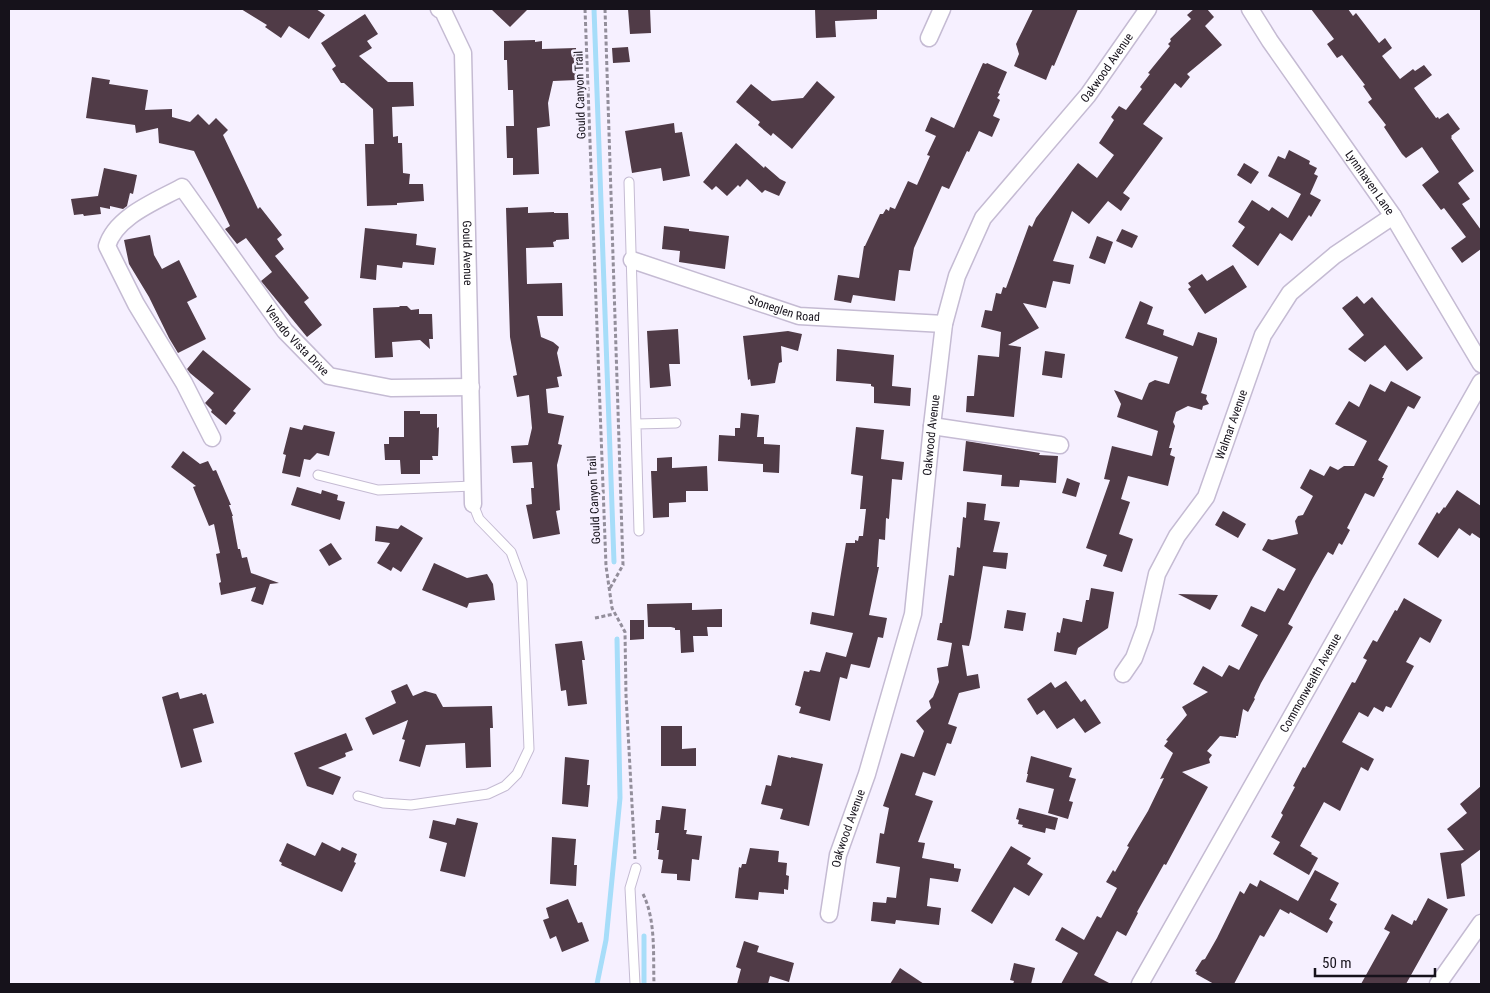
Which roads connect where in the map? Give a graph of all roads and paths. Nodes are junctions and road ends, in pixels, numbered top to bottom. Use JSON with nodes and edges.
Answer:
{"nodes":[{"id":1,"x":439,"y":9,"type":"edge"},
{"id":2,"x":585,"y":9,"type":"edge"},
{"id":3,"x":605,"y":9,"type":"edge"},
{"id":4,"x":942,"y":9,"type":"edge"},
{"id":5,"x":1148,"y":9,"type":"edge"},
{"id":6,"x":1250,"y":9,"type":"edge"},
{"id":7,"x":929,"y":38,"type":"dead end"},
{"id":8,"x":629,"y":182,"type":"dead end"},
{"id":9,"x":1393,"y":216,"type":"junction"},
{"id":10,"x":632,"y":260,"type":"junction"},
{"id":11,"x":944,"y":324,"type":"junction"},
{"id":12,"x":1481,"y":364,"type":"edge"},
{"id":13,"x":1481,"y":382,"type":"edge"},
{"id":14,"x":471,"y":387,"type":"junction"},
{"id":15,"x":676,"y":423,"type":"dead end"},
{"id":16,"x":637,"y":424,"type":"junction"},
{"id":17,"x":932,"y":426,"type":"junction"},
{"id":18,"x":212,"y":438,"type":"dead end"},
{"id":19,"x":1060,"y":444,"type":"dead end"},
{"id":20,"x":318,"y":475,"type":"dead end"},
{"id":21,"x":473,"y":486,"type":"junction"},
{"id":22,"x":473,"y":504,"type":"joint"},
{"id":23,"x":639,"y":531,"type":"dead end"},
{"id":24,"x":609,"y":590,"type":"junction"},
{"id":25,"x":614,"y":614,"type":"junction"},
{"id":26,"x":595,"y":618,"type":"dead end"},
{"id":27,"x":1123,"y":674,"type":"dead end"},
{"id":28,"x":358,"y":796,"type":"dead end"},
{"id":29,"x":636,"y":868,"type":"joint"},
{"id":30,"x":642,"y":893,"type":"dead end"},
{"id":31,"x":829,"y":914,"type":"dead end"},
{"id":32,"x":1481,"y":923,"type":"edge"},
{"id":33,"x":1143,"y":983,"type":"edge"},
{"id":34,"x":635,"y":984,"type":"edge"},
{"id":35,"x":654,"y":984,"type":"edge"},
{"id":36,"x":1438,"y":984,"type":"edge"}],
"edges":[{"from":1,"to":14,"type":"street","name":"Gould Avenue"},
{"from":2,"to":24,"type":"path","name":"Gould Canyon Trail"},
{"from":3,"to":24,"type":"path"},
{"from":4,"to":7,"type":"street"},
{"from":5,"to":11,"type":"street","name":"Oakwood Avenue"},
{"from":6,"to":9,"type":"street","name":"Lynnhaven Lane"},
{"from":8,"to":10,"type":"lane"},
{"from":9,"to":12,"type":"street","name":"Lynnhaven Lane"},
{"from":9,"to":27,"type":"street","name":"Walmar Avenue"},
{"from":10,"to":11,"type":"street","name":"Stoneglen Road"},
{"from":10,"to":16,"type":"lane"},
{"from":11,"to":17,"type":"street","name":"Oakwood Avenue"},
{"from":13,"to":33,"type":"street","name":"Commonwealth Avenue"},
{"from":14,"to":18,"type":"street","name":"Venado Vista Drive"},
{"from":14,"to":21,"type":"street","name":"Gould Avenue"},
{"from":15,"to":16,"type":"lane"},
{"from":16,"to":23,"type":"lane"},
{"from":17,"to":19,"type":"street"},
{"from":17,"to":31,"type":"street","name":"Oakwood Avenue"},
{"from":20,"to":21,"type":"lane"},
{"from":21,"to":22,"type":"street","name":"Gould Avenue"},
{"from":22,"to":28,"type":"lane"},
{"from":24,"to":25,"type":"path","name":"Gould Canyon Trail"},
{"from":25,"to":26,"type":"path"},
{"from":25,"to":29,"type":"path","name":"Gould Canyon Trail"},
{"from":29,"to":34,"type":"lane"},
{"from":30,"to":35,"type":"path"},
{"from":32,"to":36,"type":"street"}]}
